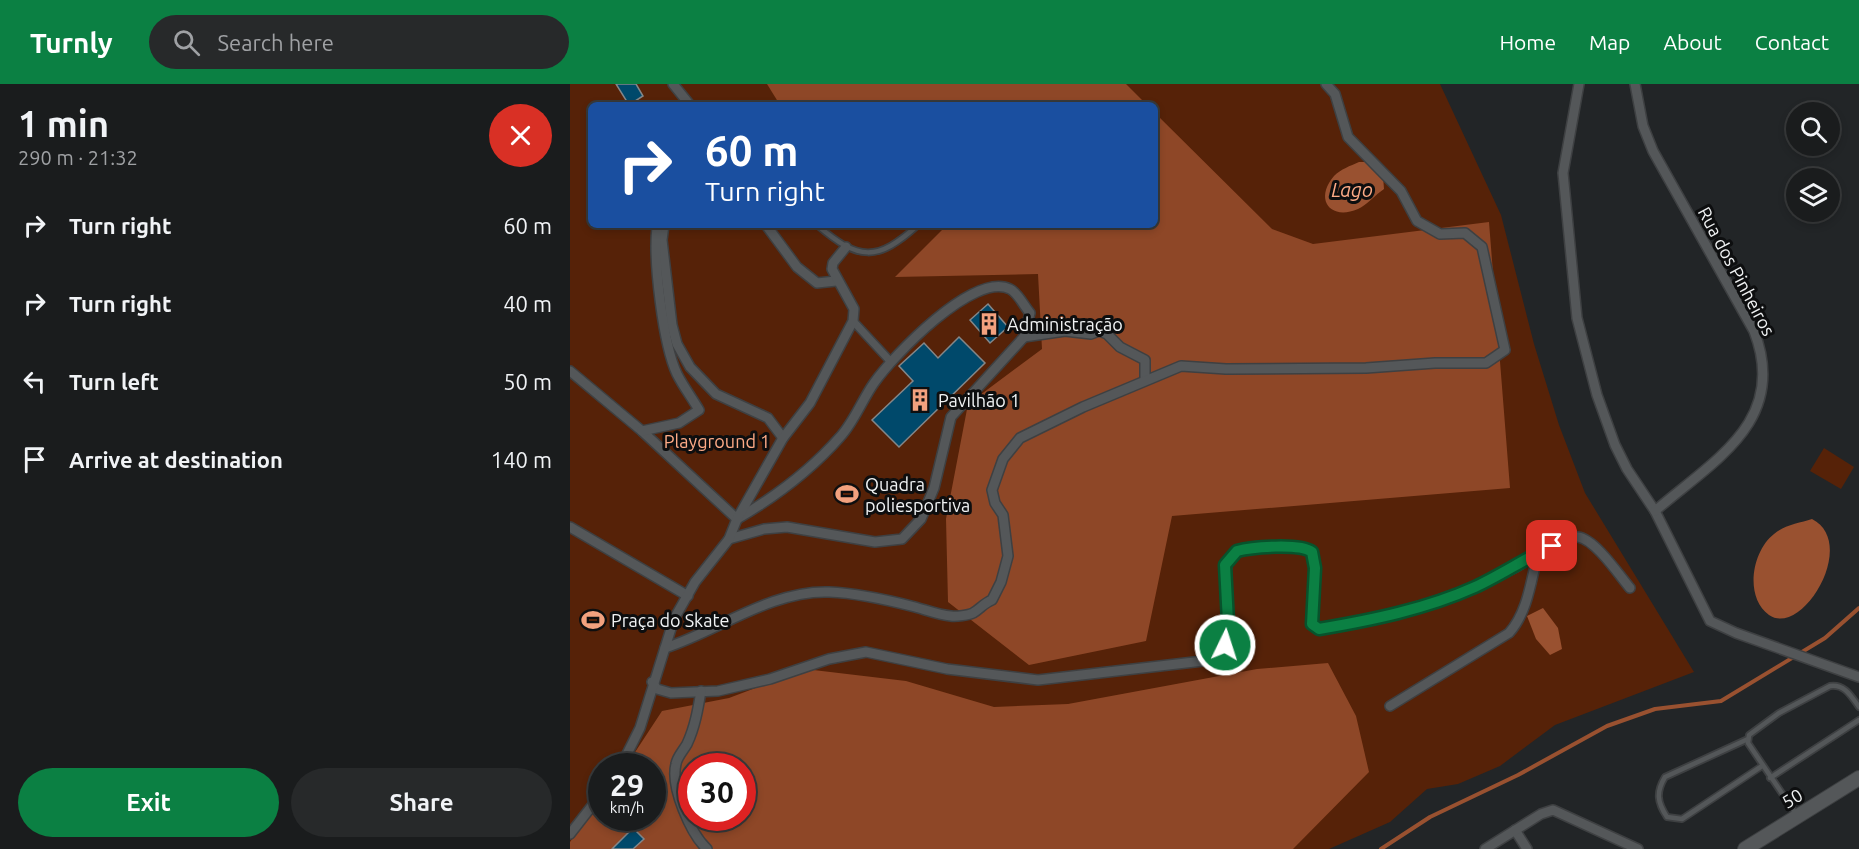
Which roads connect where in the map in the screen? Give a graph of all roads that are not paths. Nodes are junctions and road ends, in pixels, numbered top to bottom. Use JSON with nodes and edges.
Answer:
{"nodes":[{"id":1,"x":673,"y":84,"type":"edge"},
{"id":2,"x":1326,"y":84,"type":"edge"},
{"id":3,"x":1579,"y":84,"type":"edge"},
{"id":4,"x":1635,"y":84,"type":"edge"},
{"id":5,"x":688,"y":102,"type":"edge"},
{"id":6,"x":657,"y":228,"type":"edge"},
{"id":7,"x":664,"y":228,"type":"edge"},
{"id":8,"x":768,"y":228,"type":"edge"},
{"id":9,"x":821,"y":228,"type":"edge"},
{"id":10,"x":914,"y":228,"type":"edge"},
{"id":11,"x":846,"y":247,"type":"junction"},
{"id":12,"x":836,"y":281,"type":"junction"},
{"id":13,"x":853,"y":321,"type":"junction"},
{"id":14,"x":1024,"y":337,"type":"junction"},
{"id":15,"x":891,"y":362,"type":"junction"},
{"id":16,"x":570,"y":370,"type":"edge"},
{"id":17,"x":1145,"y":380,"type":"junction"},
{"id":18,"x":642,"y":431,"type":"junction"},
{"id":19,"x":783,"y":438,"type":"junction"},
{"id":20,"x":1655,"y":512,"type":"junction"},
{"id":21,"x":737,"y":519,"type":"junction"},
{"id":22,"x":570,"y":527,"type":"edge"},
{"id":23,"x":729,"y":539,"type":"junction"},
{"id":24,"x":1538,"y":553,"type":"junction"},
{"id":25,"x":1630,"y":588,"type":"dead end"},
{"id":26,"x":688,"y":596,"type":"junction"},
{"id":27,"x":665,"y":648,"type":"junction"},
{"id":28,"x":1857,"y":679,"type":"edge"},
{"id":29,"x":652,"y":682,"type":"junction"},
{"id":30,"x":701,"y":691,"type":"junction"},
{"id":31,"x":1390,"y":706,"type":"dead end"},
{"id":32,"x":1859,"y":706,"type":"edge"},
{"id":33,"x":1859,"y":720,"type":"edge"},
{"id":34,"x":1748,"y":739,"type":"junction"},
{"id":35,"x":628,"y":753,"type":"edge"},
{"id":36,"x":1762,"y":766,"type":"junction"},
{"id":37,"x":1859,"y":777,"type":"edge"},
{"id":38,"x":1770,"y":778,"type":"junction"},
{"id":39,"x":588,"y":811,"type":"edge"},
{"id":40,"x":1797,"y":816,"type":"junction"},
{"id":41,"x":1515,"y":830,"type":"junction"},
{"id":42,"x":570,"y":834,"type":"edge"},
{"id":43,"x":707,"y":849,"type":"edge"},
{"id":44,"x":1485,"y":849,"type":"edge"},
{"id":45,"x":1527,"y":849,"type":"edge"},
{"id":46,"x":1638,"y":849,"type":"edge"},
{"id":47,"x":1745,"y":849,"type":"edge"}],
"edges":[{"from":1,"to":5,"type":"street"},
{"from":2,"to":17,"type":"street"},
{"from":3,"to":20,"type":"street"},
{"from":4,"to":20,"type":"street","name":"Rua dos Pinheiros"},
{"from":6,"to":18,"type":"street"},
{"from":7,"to":19,"type":"street"},
{"from":8,"to":12,"type":"street"},
{"from":9,"to":11,"type":"lane"},
{"from":10,"to":11,"type":"lane"},
{"from":11,"to":12,"type":"street"},
{"from":12,"to":13,"type":"street"},
{"from":13,"to":15,"type":"street"},
{"from":13,"to":19,"type":"street"},
{"from":14,"to":15,"type":"street"},
{"from":14,"to":17,"type":"street"},
{"from":14,"to":23,"type":"street"},
{"from":15,"to":21,"type":"street"},
{"from":16,"to":18,"type":"street"},
{"from":17,"to":27,"type":"street"},
{"from":18,"to":21,"type":"street"},
{"from":19,"to":21,"type":"street"},
{"from":20,"to":28,"type":"street"},
{"from":21,"to":23,"type":"street"},
{"from":22,"to":26,"type":"street"},
{"from":23,"to":26,"type":"street"},
{"from":24,"to":25,"type":"street"},
{"from":24,"to":30,"type":"street"},
{"from":24,"to":31,"type":"street"},
{"from":26,"to":27,"type":"street"},
{"from":27,"to":29,"type":"street"},
{"from":29,"to":30,"type":"street"},
{"from":29,"to":35,"type":"street"},
{"from":30,"to":43,"type":"street"},
{"from":32,"to":34,"type":"lane"},
{"from":33,"to":38,"type":"lane"},
{"from":34,"to":36,"type":"lane"},
{"from":34,"to":36,"type":"lane"},
{"from":36,"to":38,"type":"lane"},
{"from":37,"to":40,"type":"main road","name":"50"},
{"from":38,"to":40,"type":"lane"},
{"from":39,"to":42,"type":"street"},
{"from":40,"to":47,"type":"main road","name":"50"},
{"from":41,"to":44,"type":"street"},
{"from":41,"to":45,"type":"street"},
{"from":41,"to":46,"type":"street"}]}
